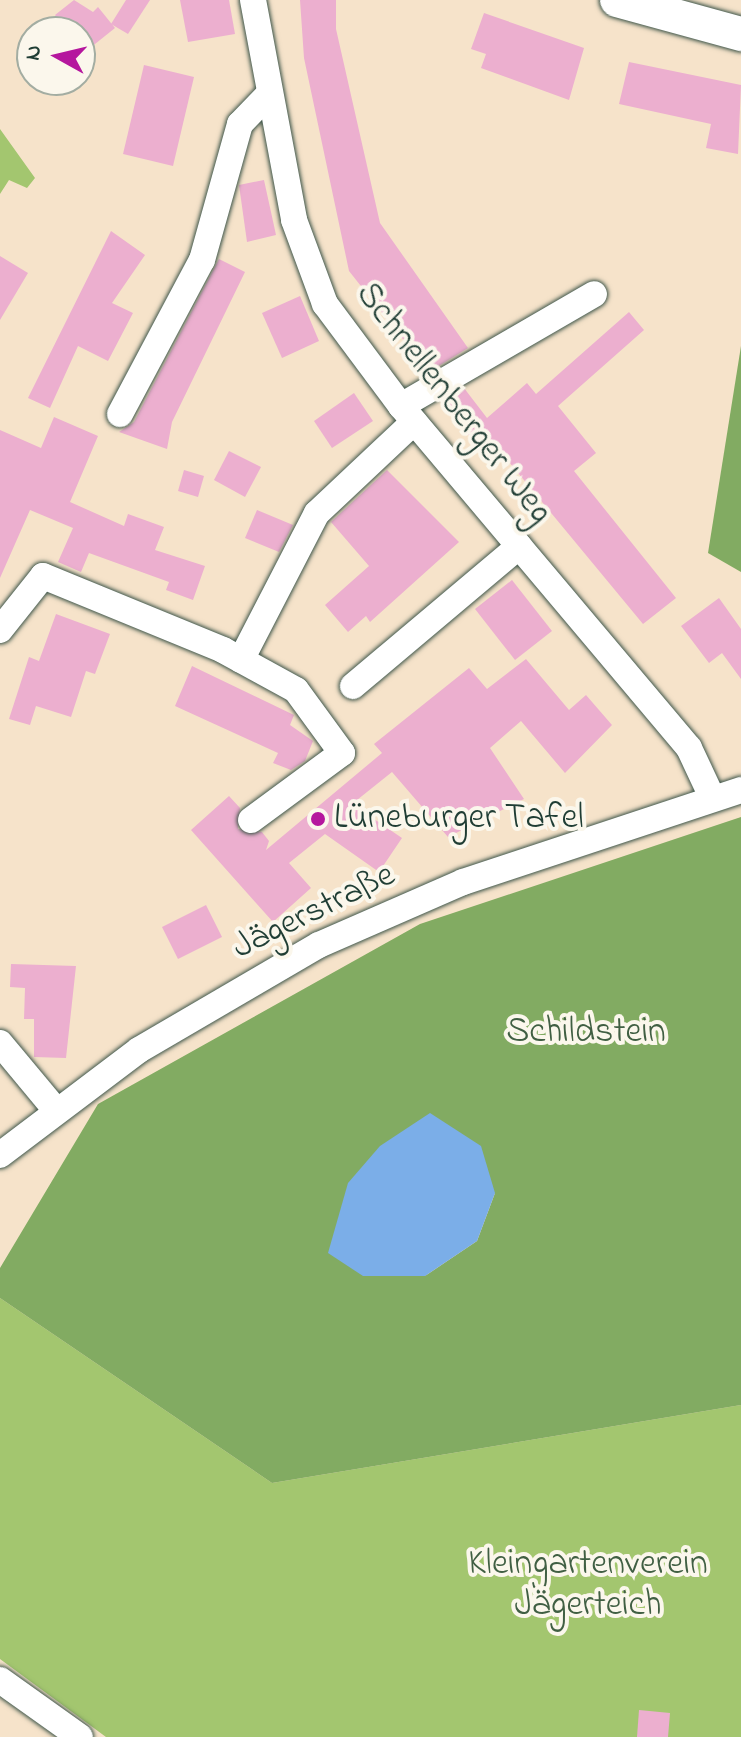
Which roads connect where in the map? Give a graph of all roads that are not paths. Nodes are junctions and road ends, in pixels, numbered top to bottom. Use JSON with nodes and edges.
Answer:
{"nodes":[{"id":1,"x":253,"y":0,"type":"edge"},
{"id":2,"x":617,"y":0,"type":"edge"},
{"id":3,"x":741,"y":34,"type":"edge"},
{"id":4,"x":269,"y":94,"type":"junction"},
{"id":5,"x":594,"y":294,"type":"dead end"},
{"id":6,"x":120,"y":414,"type":"dead end"},
{"id":7,"x":408,"y":414,"type":"junction"},
{"id":8,"x":519,"y":546,"type":"junction"},
{"id":9,"x":0,"y":630,"type":"edge"},
{"id":10,"x":241,"y":660,"type":"junction"},
{"id":11,"x":353,"y":686,"type":"dead end"},
{"id":12,"x":741,"y":790,"type":"edge"},
{"id":13,"x":712,"y":797,"type":"junction"},
{"id":14,"x":251,"y":820,"type":"dead end"},
{"id":15,"x":0,"y":1043,"type":"edge"},
{"id":16,"x":55,"y":1109,"type":"junction"},
{"id":17,"x":0,"y":1155,"type":"edge"},
{"id":18,"x":0,"y":1680,"type":"edge"},
{"id":19,"x":80,"y":1737,"type":"edge"}],
"edges":[{"from":1,"to":4,"type":"street","name":"Schnellenberger Weg"},
{"from":2,"to":3,"type":"main road"},
{"from":4,"to":6,"type":"street"},
{"from":4,"to":7,"type":"street","name":"Schnellenberger Weg"},
{"from":5,"to":7,"type":"street"},
{"from":7,"to":8,"type":"street","name":"Schnellenberger Weg"},
{"from":7,"to":10,"type":"street"},
{"from":8,"to":11,"type":"street"},
{"from":8,"to":13,"type":"street","name":"Schnellenberger Weg"},
{"from":9,"to":10,"type":"street"},
{"from":10,"to":14,"type":"street"},
{"from":12,"to":13,"type":"street","name":"Jägerstraße"},
{"from":13,"to":16,"type":"street","name":"Jägerstraße"},
{"from":15,"to":16,"type":"street"},
{"from":16,"to":17,"type":"street","name":"Jägerstraße"},
{"from":18,"to":19,"type":"street"}]}
